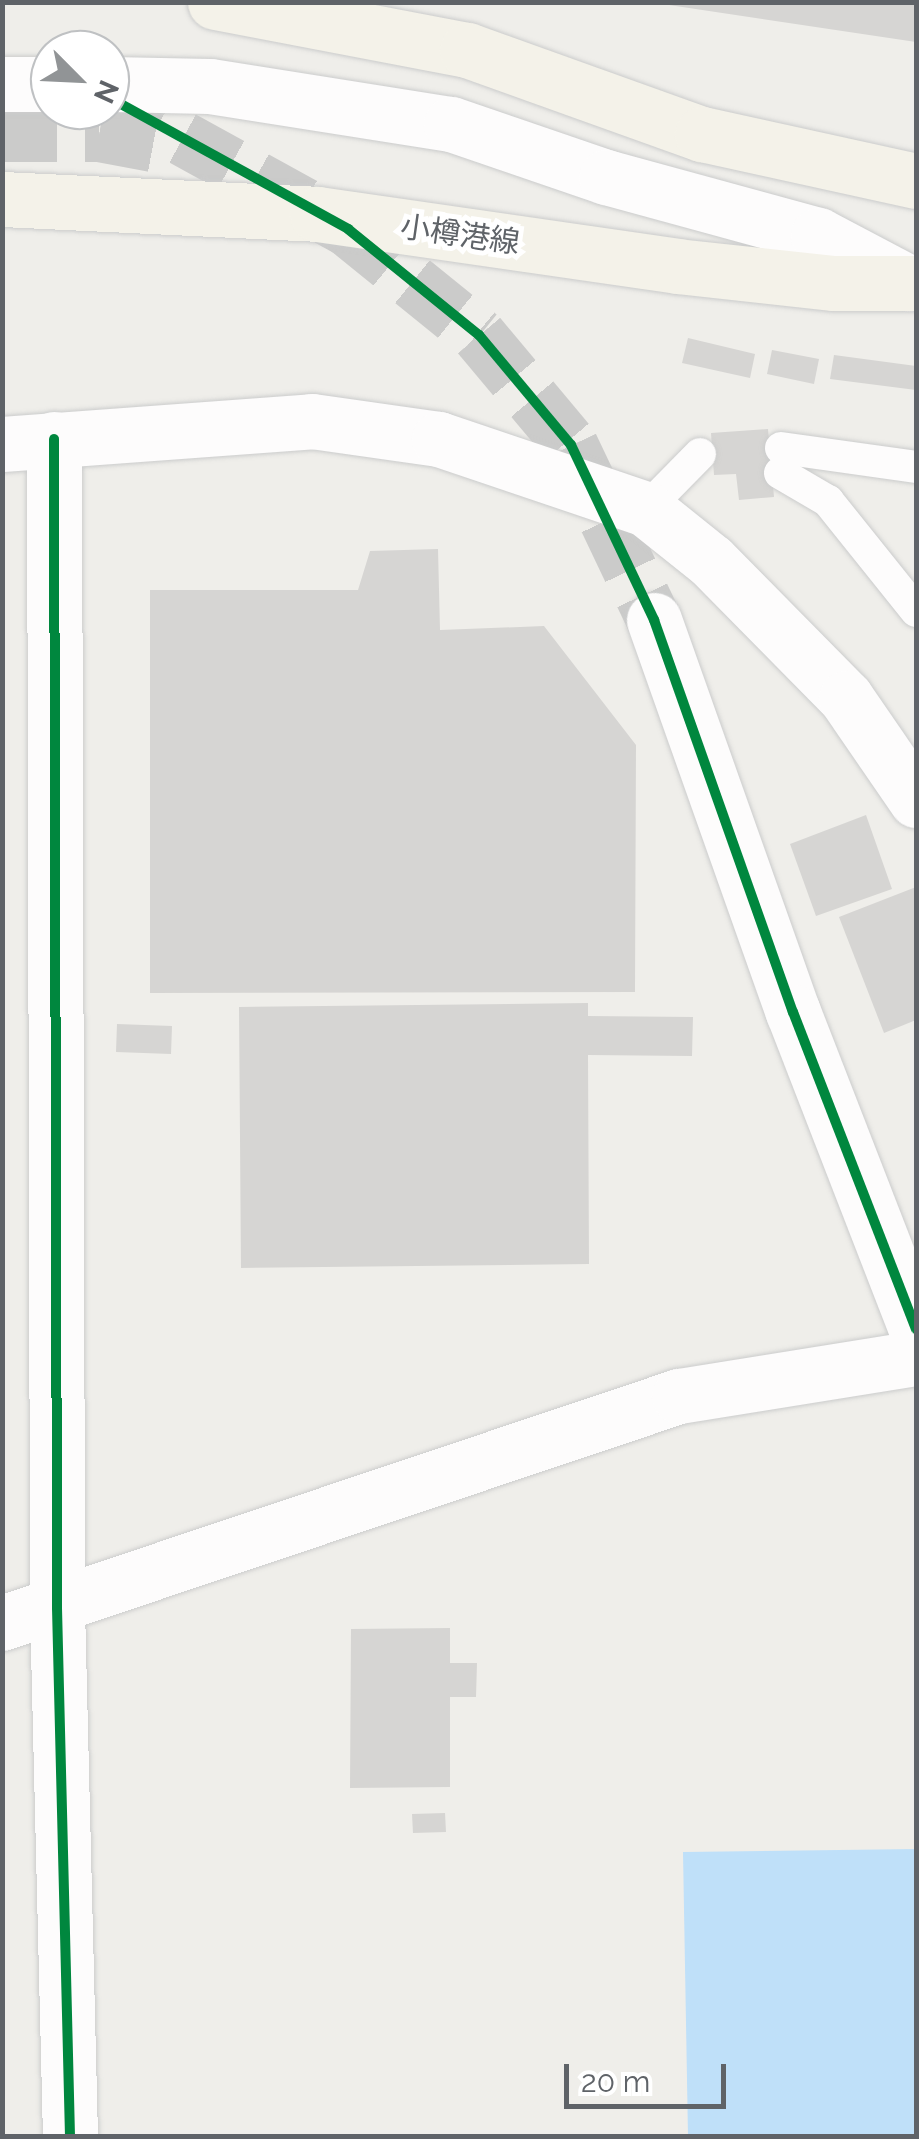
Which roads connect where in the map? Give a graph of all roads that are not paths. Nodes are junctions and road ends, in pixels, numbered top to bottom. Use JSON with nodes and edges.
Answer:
{"nodes":[{"id":1,"x":214,"y":2,"type":"edge"},
{"id":2,"x":2,"y":84,"type":"edge"},
{"id":3,"x":30,"y":84,"type":"edge"},
{"id":4,"x":130,"y":84,"type":"edge"},
{"id":5,"x":916,"y":182,"type":"edge"},
{"id":6,"x":2,"y":199,"type":"edge"},
{"id":7,"x":913,"y":283,"type":"edge"},
{"id":8,"x":28,"y":442,"type":"edge"},
{"id":9,"x":703,"y":465,"type":"dead end"},
{"id":10,"x":916,"y":467,"type":"edge"},
{"id":11,"x":658,"y":516,"type":"junction"},
{"id":12,"x":916,"y":611,"type":"edge"},
{"id":13,"x":654,"y":620,"type":"tunnel mouth"},
{"id":14,"x":916,"y":800,"type":"edge"},
{"id":15,"x":916,"y":1329,"type":"edge"},
{"id":16,"x":916,"y":1358,"type":"edge"},
{"id":17,"x":57,"y":1608,"type":"junction"},
{"id":18,"x":2,"y":1624,"type":"edge"},
{"id":19,"x":70,"y":2136,"type":"edge"}],
"edges":[{"from":1,"to":5,"type":"main road"},
{"from":2,"to":3,"type":"street"},
{"from":4,"to":7,"type":"street"},
{"from":6,"to":7,"type":"main road","name":"小樽港線"},
{"from":8,"to":11,"type":"street"},
{"from":8,"to":17,"type":"street"},
{"from":9,"to":11,"type":"lane"},
{"from":10,"to":12,"type":"lane"},
{"from":11,"to":14,"type":"street"},
{"from":13,"to":15,"type":"street"},
{"from":16,"to":17,"type":"street"},
{"from":17,"to":18,"type":"street"},
{"from":17,"to":19,"type":"street"}]}
